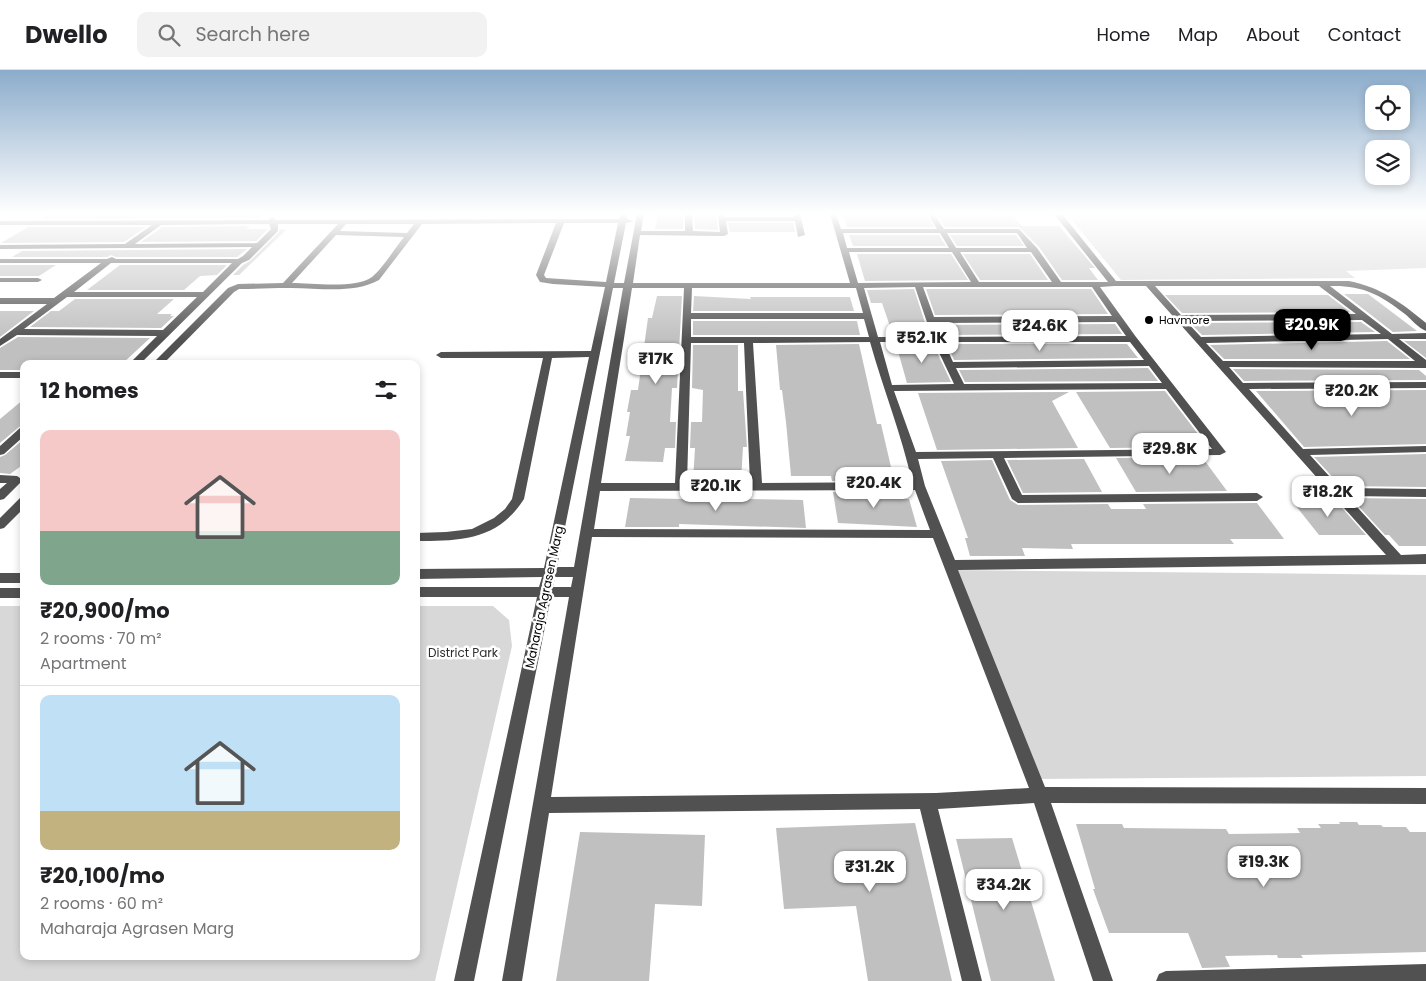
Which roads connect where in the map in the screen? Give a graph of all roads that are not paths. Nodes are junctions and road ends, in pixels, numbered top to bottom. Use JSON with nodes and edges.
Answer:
{"nodes":[{"id":1,"x":115,"y":257,"type":"edge"},
{"id":2,"x":247,"y":257,"type":"edge"},
{"id":3,"x":312,"y":257,"type":"edge"},
{"id":4,"x":393,"y":257,"type":"edge"},
{"id":5,"x":547,"y":257,"type":"edge"},
{"id":6,"x":615,"y":257,"type":"edge"},
{"id":7,"x":632,"y":257,"type":"edge"},
{"id":8,"x":846,"y":257,"type":"edge"},
{"id":9,"x":958,"y":257,"type":"edge"},
{"id":10,"x":1039,"y":257,"type":"edge"},
{"id":11,"x":1092,"y":257,"type":"edge"},
{"id":12,"x":110,"y":260,"type":"junction"},
{"id":13,"x":0,"y":261,"type":"edge"},
{"id":14,"x":239,"y":261,"type":"junction"},
{"id":15,"x":0,"y":280,"type":"edge"},
{"id":16,"x":38,"y":280,"type":"dead end"},
{"id":17,"x":1321,"y":283,"type":"junction"},
{"id":18,"x":976,"y":284,"type":"junction"},
{"id":19,"x":1058,"y":284,"type":"junction"},
{"id":20,"x":1094,"y":284,"type":"junction"},
{"id":21,"x":1114,"y":284,"type":"junction"},
{"id":22,"x":1148,"y":284,"type":"junction"},
{"id":23,"x":285,"y":285,"type":"junction"},
{"id":24,"x":609,"y":285,"type":"junction"},
{"id":25,"x":857,"y":285,"type":"junction"},
{"id":26,"x":918,"y":285,"type":"junction"},
{"id":27,"x":627,"y":286,"type":"junction"},
{"id":28,"x":688,"y":286,"type":"junction"},
{"id":29,"x":65,"y":294,"type":"junction"},
{"id":30,"x":205,"y":295,"type":"junction"},
{"id":31,"x":0,"y":301,"type":"edge"},
{"id":32,"x":56,"y":301,"type":"junction"},
{"id":33,"x":687,"y":316,"type":"junction"},
{"id":34,"x":867,"y":316,"type":"junction"},
{"id":35,"x":1363,"y":317,"type":"junction"},
{"id":36,"x":1179,"y":318,"type":"junction"},
{"id":37,"x":1118,"y":319,"type":"junction"},
{"id":38,"x":930,"y":320,"type":"junction"},
{"id":39,"x":778,"y":328,"type":"junction"},
{"id":40,"x":1426,"y":328,"type":"edge"},
{"id":41,"x":15,"y":332,"type":"junction"},
{"id":42,"x":165,"y":333,"type":"junction"},
{"id":43,"x":1426,"y":336,"type":"edge"},
{"id":44,"x":1389,"y":337,"type":"junction"},
{"id":45,"x":937,"y":338,"type":"junction"},
{"id":46,"x":748,"y":339,"type":"junction"},
{"id":47,"x":873,"y":339,"type":"junction"},
{"id":48,"x":687,"y":340,"type":"junction"},
{"id":49,"x":1133,"y":340,"type":"junction"},
{"id":50,"x":1201,"y":340,"type":"junction"},
{"id":51,"x":0,"y":343,"type":"edge"},
{"id":52,"x":595,"y":354,"type":"junction"},
{"id":53,"x":441,"y":355,"type":"dead end"},
{"id":54,"x":548,"y":355,"type":"junction"},
{"id":55,"x":138,"y":360,"type":"edge"},
{"id":56,"x":161,"y":360,"type":"edge"},
{"id":57,"x":1151,"y":363,"type":"junction"},
{"id":58,"x":1221,"y":364,"type":"junction"},
{"id":59,"x":1425,"y":364,"type":"edge"},
{"id":60,"x":950,"y":365,"type":"junction"},
{"id":61,"x":0,"y":375,"type":"edge"},
{"id":62,"x":20,"y":375,"type":"edge"},
{"id":63,"x":1426,"y":385,"type":"edge"},
{"id":64,"x":960,"y":386,"type":"junction"},
{"id":65,"x":1169,"y":386,"type":"junction"},
{"id":66,"x":1241,"y":386,"type":"junction"},
{"id":67,"x":888,"y":388,"type":"junction"},
{"id":68,"x":20,"y":434,"type":"edge"},
{"id":69,"x":1426,"y":450,"type":"edge"},
{"id":70,"x":0,"y":452,"type":"edge"},
{"id":71,"x":1301,"y":452,"type":"junction"},
{"id":72,"x":996,"y":455,"type":"junction"},
{"id":73,"x":912,"y":456,"type":"junction"},
{"id":74,"x":20,"y":477,"type":"edge"},
{"id":75,"x":0,"y":478,"type":"edge"},
{"id":76,"x":756,"y":485,"type":"junction"},
{"id":77,"x":681,"y":486,"type":"junction"},
{"id":78,"x":919,"y":486,"type":"junction"},
{"id":79,"x":595,"y":487,"type":"junction"},
{"id":80,"x":1337,"y":492,"type":"junction"},
{"id":81,"x":1426,"y":493,"type":"edge"},
{"id":82,"x":0,"y":496,"type":"edge"},
{"id":83,"x":1257,"y":497,"type":"dead end"},
{"id":84,"x":20,"y":505,"type":"edge"},
{"id":85,"x":0,"y":525,"type":"edge"},
{"id":86,"x":587,"y":533,"type":"junction"},
{"id":87,"x":937,"y":534,"type":"junction"},
{"id":88,"x":420,"y":537,"type":"edge"},
{"id":89,"x":1398,"y":560,"type":"junction"},
{"id":90,"x":1426,"y":560,"type":"edge"},
{"id":91,"x":949,"y":565,"type":"junction"},
{"id":92,"x":549,"y":572,"type":"junction"},
{"id":93,"x":580,"y":572,"type":"junction"},
{"id":94,"x":420,"y":574,"type":"edge"},
{"id":95,"x":0,"y":578,"type":"edge"},
{"id":96,"x":20,"y":578,"type":"edge"},
{"id":97,"x":420,"y":592,"type":"edge"},
{"id":98,"x":545,"y":592,"type":"junction"},
{"id":99,"x":577,"y":592,"type":"junction"},
{"id":100,"x":0,"y":593,"type":"edge"},
{"id":101,"x":20,"y":593,"type":"edge"},
{"id":102,"x":1040,"y":795,"type":"junction"},
{"id":103,"x":1426,"y":796,"type":"edge"},
{"id":104,"x":927,"y":801,"type":"junction"},
{"id":105,"x":541,"y":805,"type":"junction"},
{"id":106,"x":1426,"y":974,"type":"edge"},
{"id":107,"x":464,"y":981,"type":"edge"},
{"id":108,"x":512,"y":981,"type":"edge"},
{"id":109,"x":972,"y":981,"type":"edge"},
{"id":110,"x":1103,"y":981,"type":"edge"},
{"id":111,"x":1166,"y":981,"type":"edge"}],
"edges":[{"from":1,"to":12,"type":"street"},
{"from":2,"to":14,"type":"street"},
{"from":3,"to":23,"type":"street"},
{"from":4,"to":23,"type":"street"},
{"from":5,"to":24,"type":"street"},
{"from":6,"to":24,"type":"street","name":"Maharaja Agrasen Marg"},
{"from":7,"to":27,"type":"street"},
{"from":8,"to":25,"type":"street"},
{"from":9,"to":18,"type":"street"},
{"from":10,"to":19,"type":"street"},
{"from":11,"to":21,"type":"street"},
{"from":12,"to":13,"type":"street"},
{"from":12,"to":14,"type":"street"},
{"from":12,"to":29,"type":"street"},
{"from":14,"to":30,"type":"street"},
{"from":15,"to":16,"type":"street"},
{"from":17,"to":22,"type":"street"},
{"from":17,"to":35,"type":"street"},
{"from":17,"to":40,"type":"street"},
{"from":18,"to":19,"type":"street"},
{"from":18,"to":26,"type":"street"},
{"from":19,"to":20,"type":"street"},
{"from":20,"to":21,"type":"street"},
{"from":20,"to":37,"type":"street"},
{"from":21,"to":22,"type":"street"},
{"from":22,"to":36,"type":"street"},
{"from":23,"to":56,"type":"street"},
{"from":24,"to":27,"type":"street"},
{"from":24,"to":52,"type":"street","name":"Maharaja Agrasen Marg"},
{"from":25,"to":26,"type":"street"},
{"from":25,"to":28,"type":"street"},
{"from":25,"to":34,"type":"street"},
{"from":26,"to":38,"type":"street"},
{"from":27,"to":28,"type":"street"},
{"from":27,"to":79,"type":"street"},
{"from":28,"to":33,"type":"street"},
{"from":29,"to":30,"type":"street"},
{"from":29,"to":32,"type":"street"},
{"from":30,"to":42,"type":"street"},
{"from":31,"to":32,"type":"street"},
{"from":32,"to":41,"type":"street"},
{"from":33,"to":39,"type":"street"},
{"from":33,"to":48,"type":"street"},
{"from":34,"to":39,"type":"street"},
{"from":34,"to":47,"type":"street"},
{"from":35,"to":36,"type":"street"},
{"from":35,"to":44,"type":"street"},
{"from":36,"to":50,"type":"street"},
{"from":37,"to":38,"type":"street"},
{"from":37,"to":49,"type":"street"},
{"from":38,"to":45,"type":"street"},
{"from":39,"to":46,"type":"street"},
{"from":39,"to":47,"type":"street"},
{"from":41,"to":42,"type":"street"},
{"from":41,"to":51,"type":"street"},
{"from":42,"to":55,"type":"street"},
{"from":43,"to":44,"type":"street"},
{"from":44,"to":50,"type":"street"},
{"from":44,"to":59,"type":"street"},
{"from":45,"to":47,"type":"street"},
{"from":45,"to":49,"type":"street"},
{"from":45,"to":60,"type":"street"},
{"from":46,"to":48,"type":"street"},
{"from":46,"to":76,"type":"street"},
{"from":47,"to":67,"type":"street"},
{"from":48,"to":77,"type":"street"},
{"from":49,"to":57,"type":"street"},
{"from":50,"to":58,"type":"street"},
{"from":52,"to":54,"type":"street"},
{"from":52,"to":92,"type":"street","name":"Maharaja Agrasen Marg"},
{"from":53,"to":54,"type":"street"},
{"from":54,"to":88,"type":"street"},
{"from":57,"to":60,"type":"street"},
{"from":57,"to":65,"type":"street"},
{"from":58,"to":59,"type":"street"},
{"from":58,"to":66,"type":"street"},
{"from":60,"to":64,"type":"street"},
{"from":61,"to":62,"type":"street"},
{"from":63,"to":66,"type":"street"},
{"from":64,"to":65,"type":"street"},
{"from":64,"to":67,"type":"street"},
{"from":65,"to":72,"type":"street"},
{"from":66,"to":71,"type":"street"},
{"from":67,"to":73,"type":"street"},
{"from":68,"to":70,"type":"street"},
{"from":69,"to":71,"type":"street"},
{"from":71,"to":80,"type":"street"},
{"from":72,"to":73,"type":"street"},
{"from":72,"to":83,"type":"street"},
{"from":73,"to":78,"type":"street"},
{"from":74,"to":75,"type":"street"},
{"from":74,"to":82,"type":"street"},
{"from":76,"to":77,"type":"street"},
{"from":76,"to":78,"type":"street"},
{"from":77,"to":79,"type":"street"},
{"from":78,"to":87,"type":"street"},
{"from":79,"to":86,"type":"street"},
{"from":80,"to":81,"type":"street"},
{"from":80,"to":89,"type":"street"},
{"from":84,"to":85,"type":"street"},
{"from":86,"to":87,"type":"street"},
{"from":86,"to":93,"type":"street"},
{"from":87,"to":91,"type":"street"},
{"from":89,"to":90,"type":"street"},
{"from":89,"to":91,"type":"street"},
{"from":91,"to":102,"type":"street"},
{"from":92,"to":93,"type":"street"},
{"from":92,"to":94,"type":"street"},
{"from":92,"to":98,"type":"street","name":"Maharaja Agrasen Marg"},
{"from":93,"to":99,"type":"street"},
{"from":95,"to":96,"type":"street"},
{"from":97,"to":98,"type":"street"},
{"from":98,"to":99,"type":"street"},
{"from":98,"to":107,"type":"street","name":"Maharaja Agrasen Marg"},
{"from":99,"to":105,"type":"street"},
{"from":100,"to":101,"type":"street"},
{"from":102,"to":103,"type":"street"},
{"from":102,"to":104,"type":"street"},
{"from":102,"to":110,"type":"street"},
{"from":104,"to":105,"type":"street"},
{"from":104,"to":109,"type":"street"},
{"from":105,"to":108,"type":"street"},
{"from":106,"to":111,"type":"street"}]}
